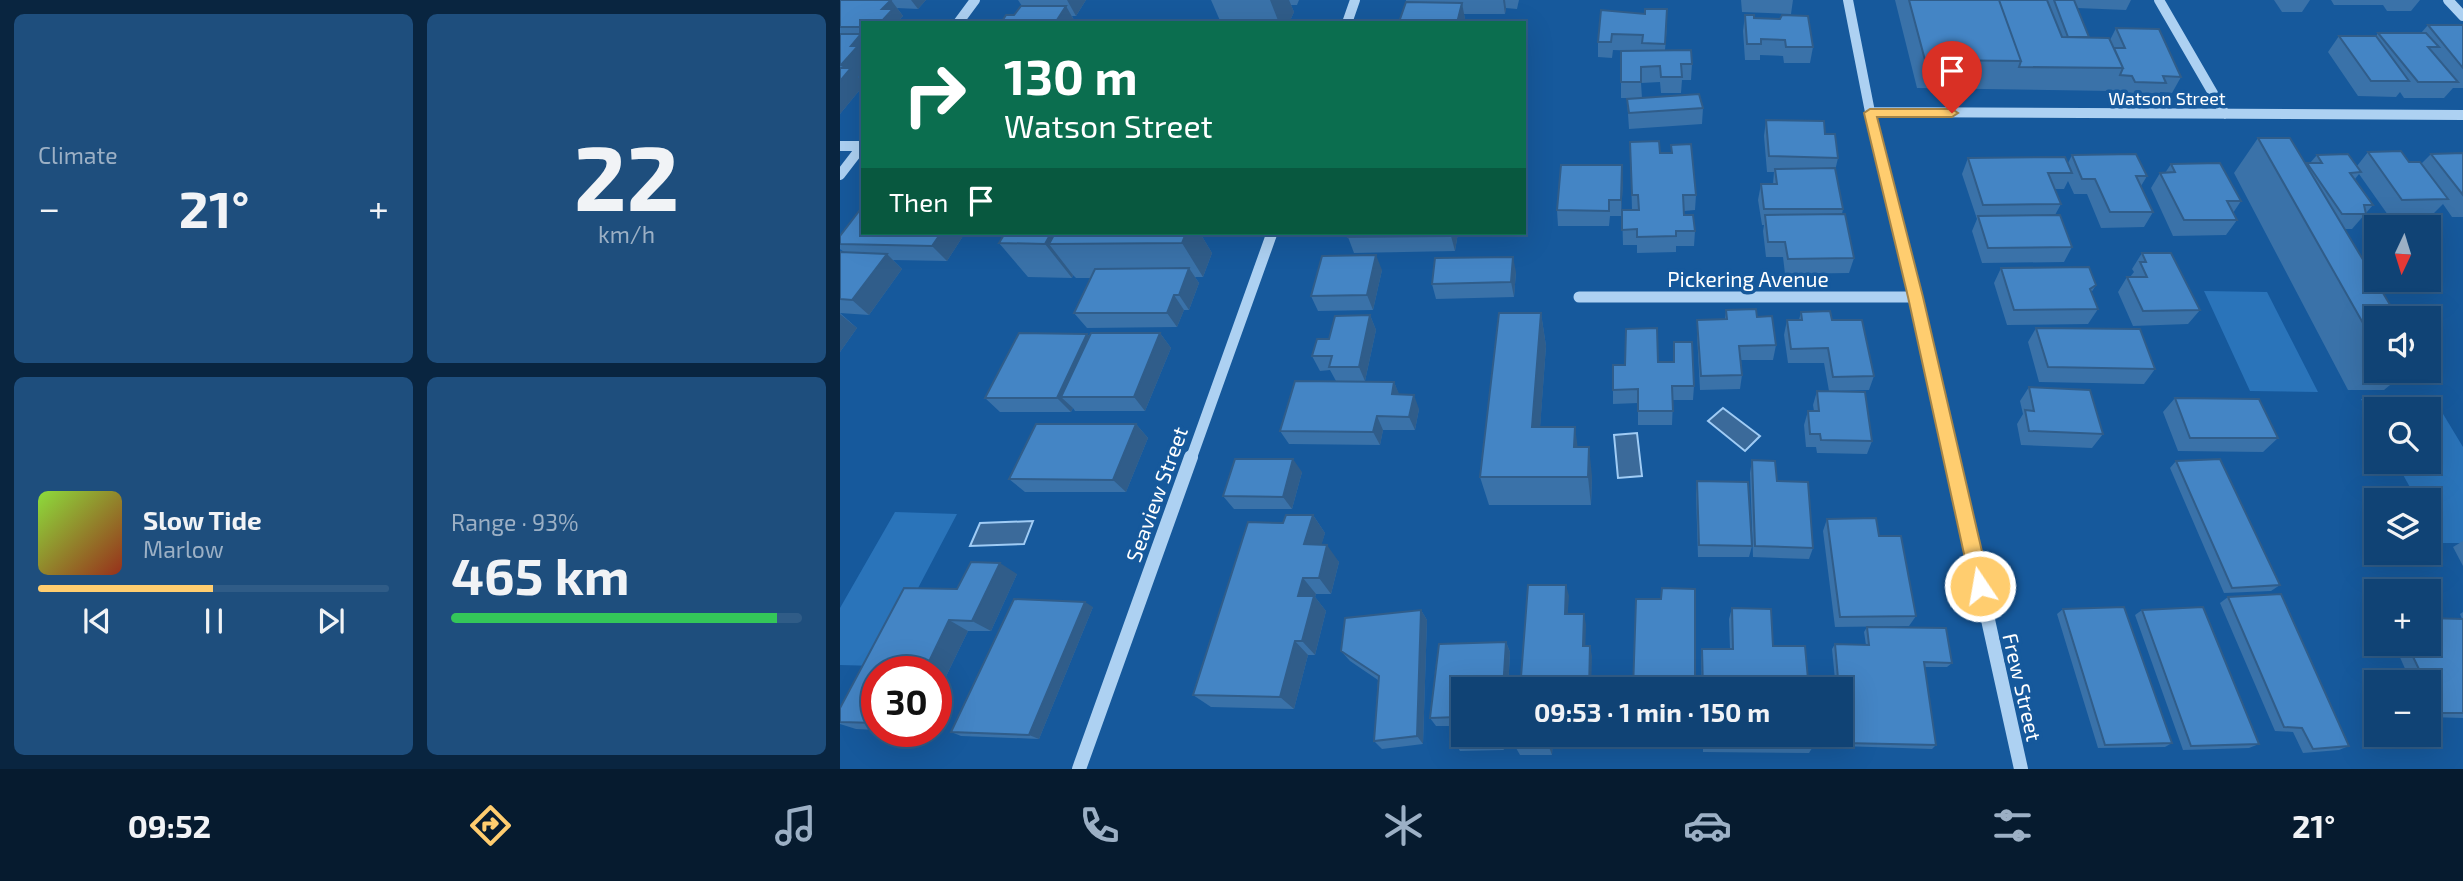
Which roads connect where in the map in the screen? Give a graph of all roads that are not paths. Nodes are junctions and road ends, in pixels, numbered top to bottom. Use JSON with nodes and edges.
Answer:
{"nodes":[{"id":1,"x":975,"y":0,"type":"edge"},
{"id":2,"x":1355,"y":0,"type":"edge"},
{"id":3,"x":1848,"y":0,"type":"edge"},
{"id":4,"x":2159,"y":0,"type":"edge"},
{"id":5,"x":2448,"y":0,"type":"edge"},
{"id":6,"x":2463,"y":16,"type":"edge"},
{"id":7,"x":959,"y":21,"type":"edge"},
{"id":8,"x":1348,"y":21,"type":"edge"},
{"id":9,"x":1870,"y":113,"type":"junction"},
{"id":10,"x":2225,"y":114,"type":"junction"},
{"id":11,"x":2463,"y":114,"type":"edge"},
{"id":12,"x":840,"y":146,"type":"edge"},
{"id":13,"x":861,"y":146,"type":"edge"},
{"id":14,"x":861,"y":147,"type":"edge"},
{"id":15,"x":840,"y":174,"type":"edge"},
{"id":16,"x":1271,"y":235,"type":"edge"},
{"id":17,"x":1579,"y":297,"type":"dead end"},
{"id":18,"x":1916,"y":297,"type":"junction"},
{"id":19,"x":1079,"y":769,"type":"edge"},
{"id":20,"x":2021,"y":769,"type":"edge"}],
"edges":[{"from":1,"to":7,"type":"street"},
{"from":2,"to":8,"type":"street"},
{"from":3,"to":9,"type":"street","name":"Frew Street"},
{"from":4,"to":10,"type":"street"},
{"from":5,"to":6,"type":"street"},
{"from":9,"to":10,"type":"street","name":"Watson Street"},
{"from":9,"to":18,"type":"street","name":"Frew Street"},
{"from":10,"to":11,"type":"street","name":"Watson Street"},
{"from":12,"to":13,"type":"street"},
{"from":14,"to":15,"type":"street"},
{"from":16,"to":19,"type":"street","name":"Seaview Street"},
{"from":17,"to":18,"type":"street","name":"Pickering Avenue"},
{"from":18,"to":20,"type":"street","name":"Frew Street"}]}
